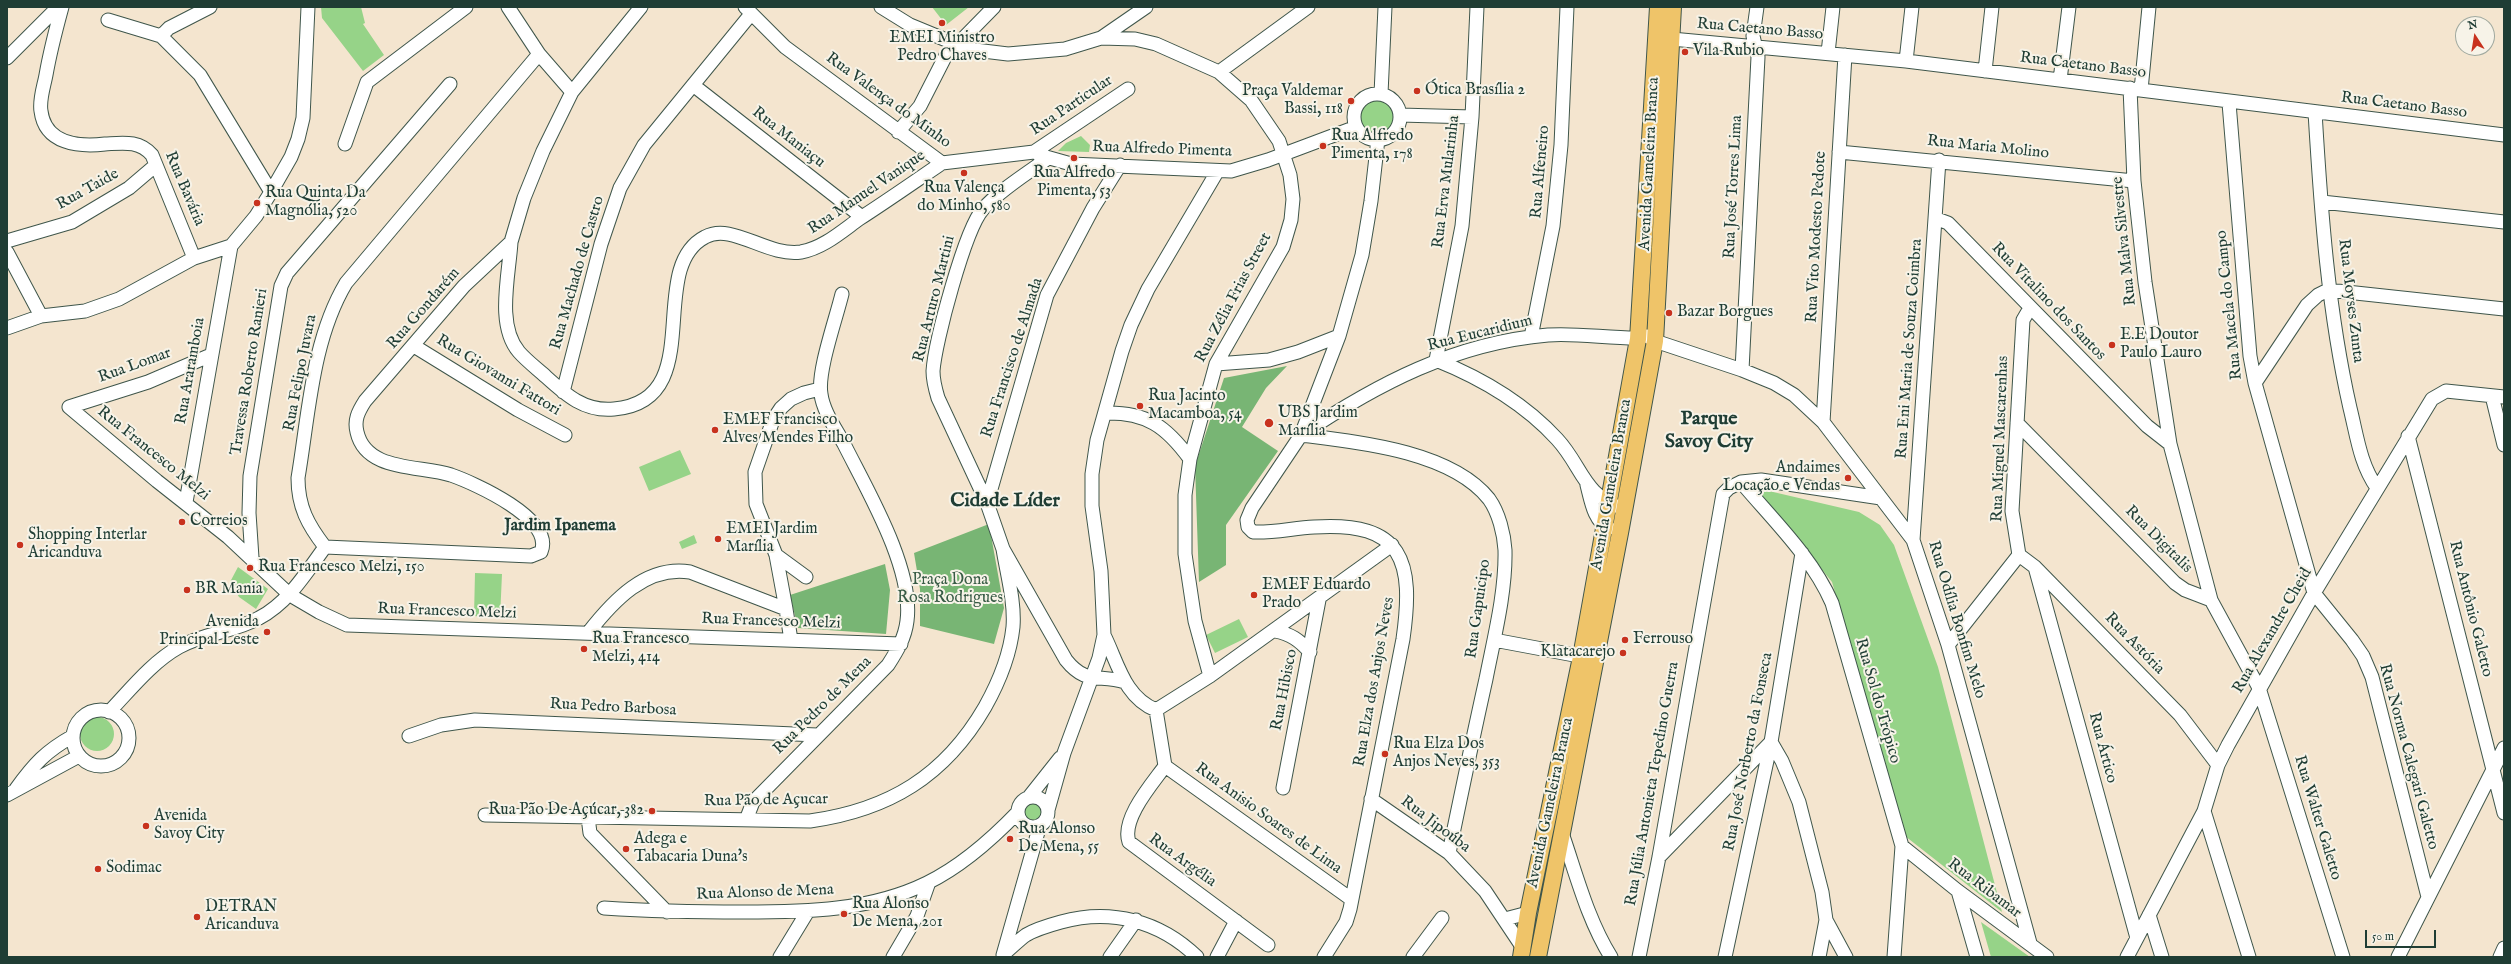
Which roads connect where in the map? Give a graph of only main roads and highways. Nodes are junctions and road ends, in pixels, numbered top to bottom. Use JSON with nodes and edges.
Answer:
{"nodes":[{"id":1,"x":1658,"y":7,"type":"edge"},
{"id":2,"x":1673,"y":7,"type":"edge"},
{"id":3,"x":1664,"y":38,"type":"junction"},
{"id":4,"x":1588,"y":658,"type":"junction"},
{"id":5,"x":1550,"y":812,"type":"junction"},
{"id":6,"x":1567,"y":816,"type":"junction"},
{"id":7,"x":1522,"y":952,"type":"edge"},
{"id":8,"x":1538,"y":957,"type":"edge"}],
"edges":[{"from":1,"to":3,"type":"main road","name":"Avenida Gameleira Branca"},
{"from":2,"to":3,"type":"main road","name":"Avenida Gameleira Branca"},
{"from":3,"to":4,"type":"main road","name":"Avenida Gameleira Branca"},
{"from":3,"to":4,"type":"main road","name":"Avenida Gameleira Branca"},
{"from":4,"to":5,"type":"main road","name":"Avenida Gameleira Branca"},
{"from":4,"to":6,"type":"main road","name":"Avenida Gameleira Branca"},
{"from":5,"to":6,"type":"main road"},
{"from":5,"to":7,"type":"main road","name":"Avenida Gameleira Branca"},
{"from":6,"to":8,"type":"main road","name":"Avenida Gameleira Branca"}]}
